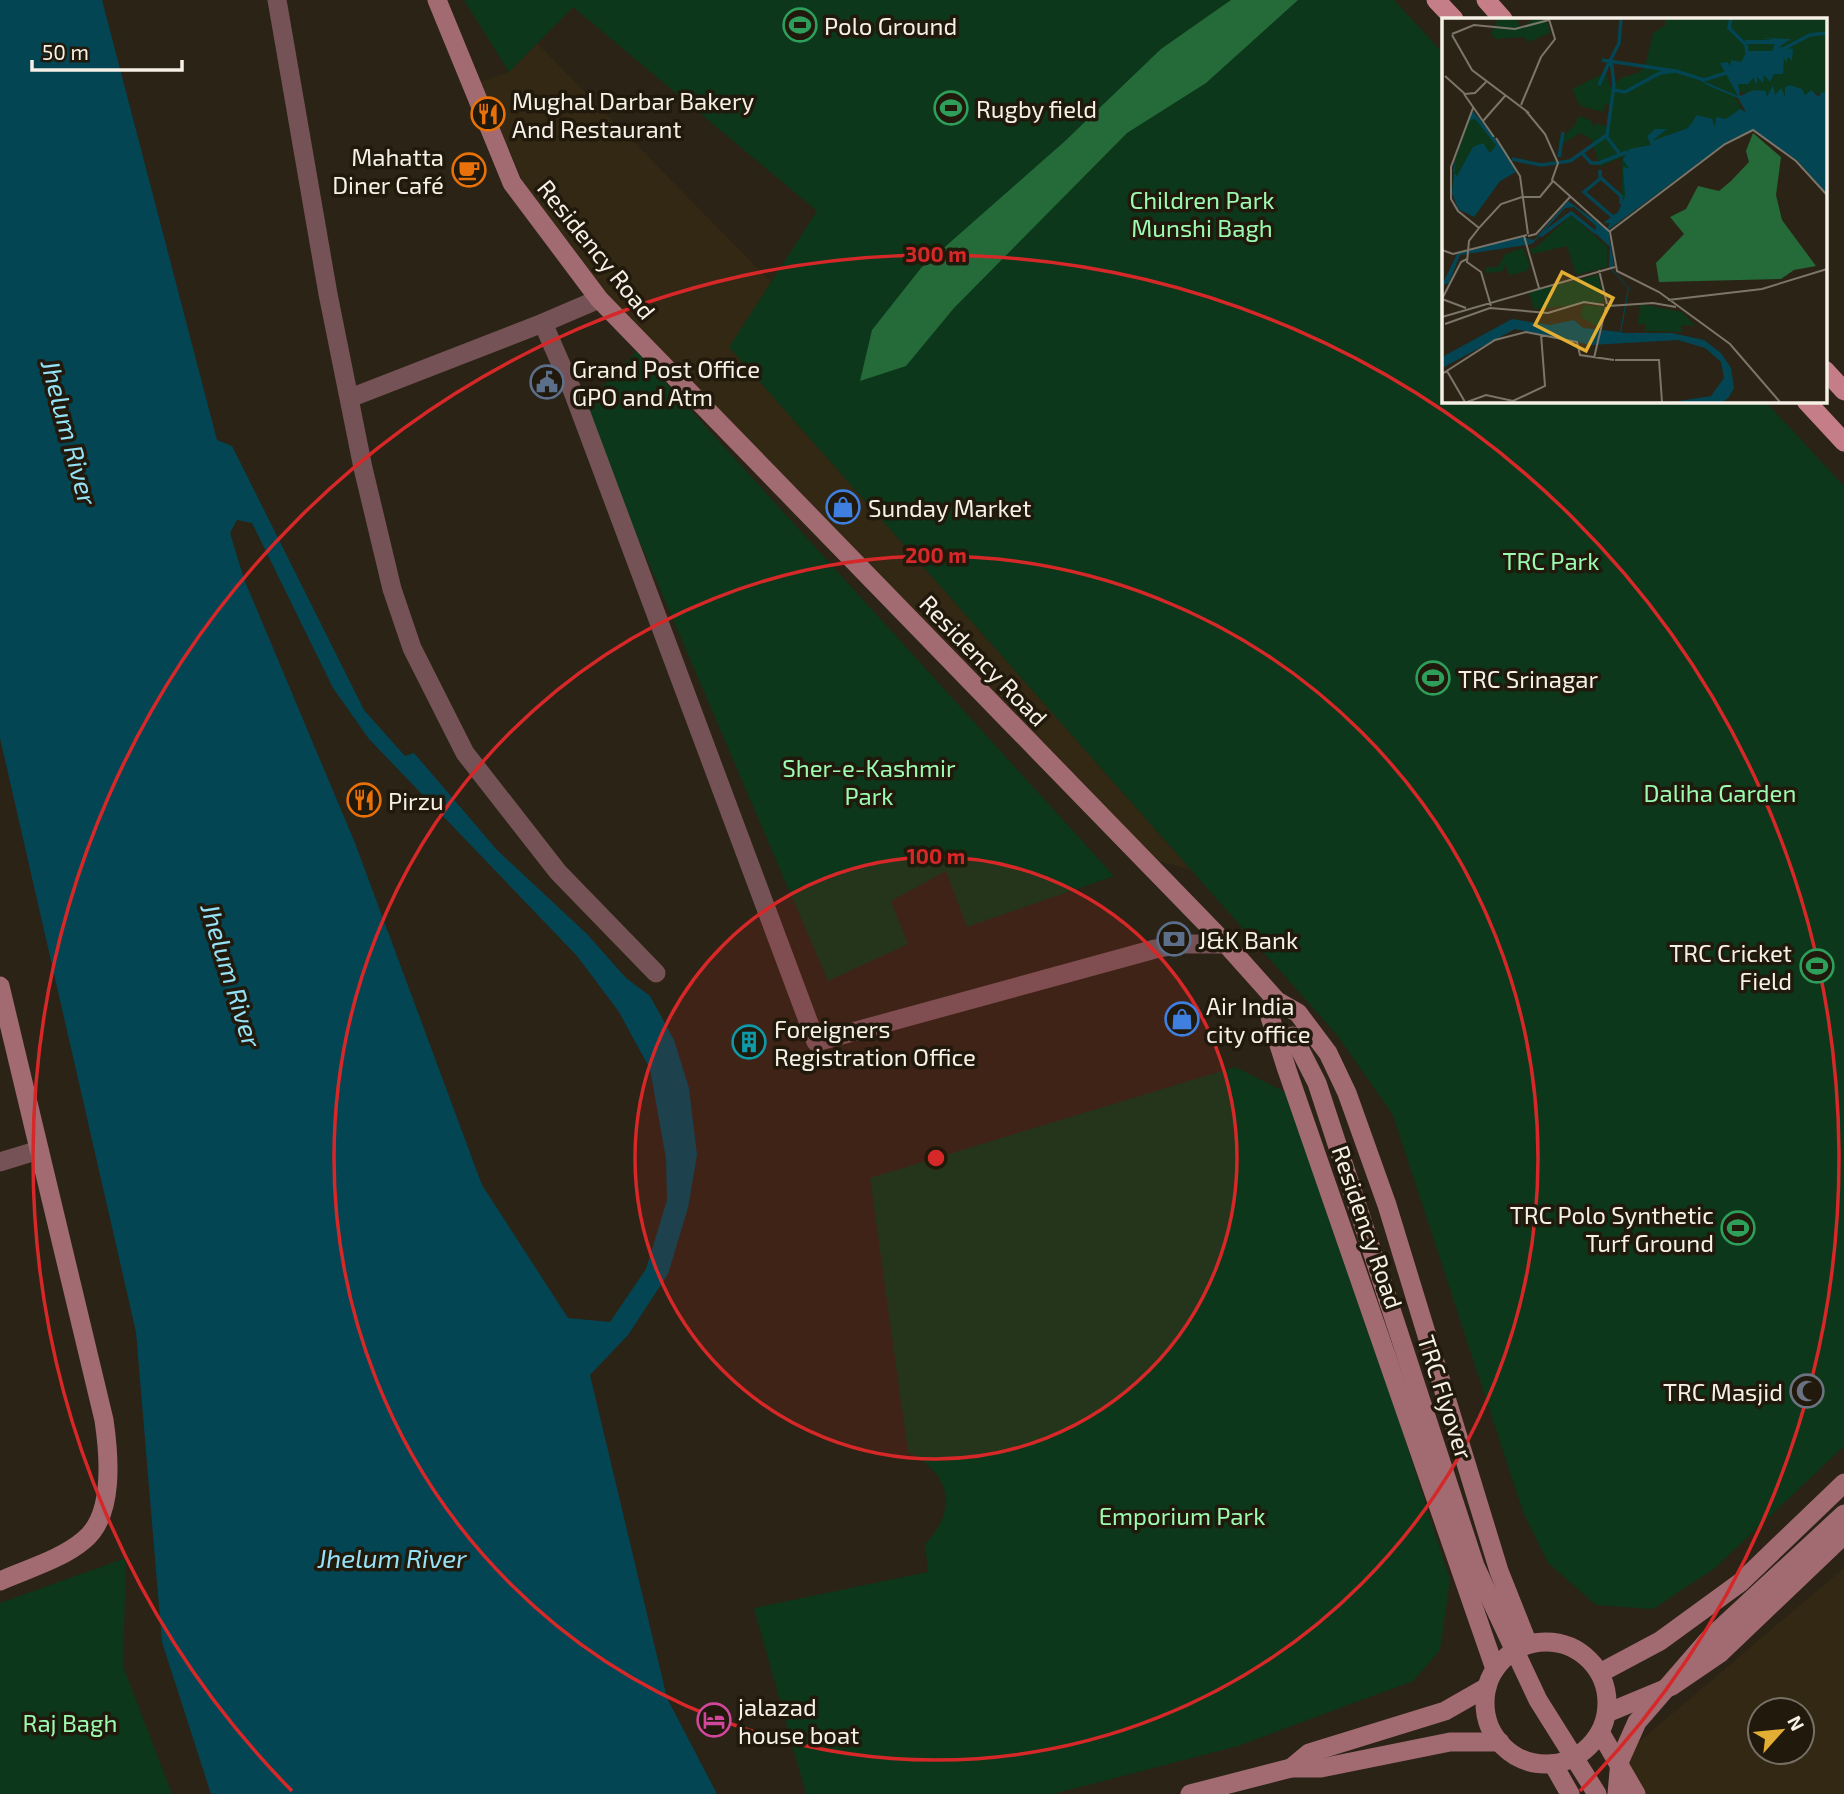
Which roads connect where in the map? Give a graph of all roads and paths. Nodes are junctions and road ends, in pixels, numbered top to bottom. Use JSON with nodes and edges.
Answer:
{"nodes":[{"id":1,"x":277,"y":0,"type":"edge"},
{"id":2,"x":438,"y":0,"type":"edge"},
{"id":3,"x":1436,"y":0,"type":"edge"},
{"id":4,"x":1486,"y":0,"type":"edge"},
{"id":5,"x":1453,"y":18,"type":"edge"},
{"id":6,"x":1502,"y":18,"type":"edge"},
{"id":7,"x":599,"y":299,"type":"junction"},
{"id":8,"x":543,"y":323,"type":"junction"},
{"id":9,"x":1826,"y":371,"type":"edge"},
{"id":10,"x":1844,"y":391,"type":"edge"},
{"id":11,"x":350,"y":398,"type":"junction"},
{"id":12,"x":1807,"y":402,"type":"edge"},
{"id":13,"x":1844,"y":442,"type":"edge"},
{"id":14,"x":1227,"y":944,"type":"junction"},
{"id":15,"x":656,"y":973,"type":"dead end"},
{"id":16,"x":0,"y":986,"type":"edge"},
{"id":17,"x":1277,"y":1001,"type":"junction"},
{"id":18,"x":38,"y":1150,"type":"junction"},
{"id":19,"x":0,"y":1162,"type":"edge"},
{"id":20,"x":1844,"y":1483,"type":"edge"},
{"id":21,"x":1844,"y":1514,"type":"edge"},
{"id":22,"x":1844,"y":1535,"type":"edge"},
{"id":23,"x":0,"y":1581,"type":"edge"},
{"id":24,"x":1528,"y":1644,"type":"junction"},
{"id":25,"x":1600,"y":1673,"type":"junction"},
{"id":26,"x":1491,"y":1678,"type":"junction"},
{"id":27,"x":1607,"y":1713,"type":"junction"},
{"id":28,"x":1600,"y":1732,"type":"junction"},
{"id":29,"x":1500,"y":1742,"type":"junction"},
{"id":30,"x":1553,"y":1764,"type":"junction"},
{"id":31,"x":1291,"y":1768,"type":"junction"},
{"id":32,"x":1190,"y":1794,"type":"edge"},
{"id":33,"x":1570,"y":1794,"type":"edge"},
{"id":34,"x":1597,"y":1794,"type":"edge"},
{"id":35,"x":1617,"y":1794,"type":"edge"},
{"id":36,"x":1636,"y":1794,"type":"edge"}],
"edges":[{"from":1,"to":11,"type":"street"},
{"from":2,"to":7,"type":"main road","name":"Residency Road"},
{"from":3,"to":5,"type":"main road"},
{"from":4,"to":6,"type":"main road"},
{"from":7,"to":8,"type":"street"},
{"from":7,"to":14,"type":"main road","name":"Residency Road"},
{"from":8,"to":11,"type":"street"},
{"from":8,"to":14,"type":"street"},
{"from":9,"to":10,"type":"main road"},
{"from":11,"to":15,"type":"street"},
{"from":12,"to":13,"type":"main road"},
{"from":14,"to":17,"type":"main road","name":"Residency Road"},
{"from":16,"to":18,"type":"main road"},
{"from":17,"to":24,"type":"main road","name":"Residency Road"},
{"from":17,"to":26,"type":"main road","name":"Residency Road"},
{"from":17,"to":34,"type":"main road","name":"TRC Flyover","bridge":true},
{"from":18,"to":19,"type":"street"},
{"from":18,"to":23,"type":"main road"},
{"from":20,"to":25,"type":"main road"},
{"from":21,"to":35,"type":"main road","bridge":true},
{"from":22,"to":27,"type":"main road"},
{"from":24,"to":25,"type":"main road"},
{"from":24,"to":26,"type":"main road"},
{"from":25,"to":27,"type":"main road"},
{"from":26,"to":29,"type":"main road"},
{"from":26,"to":31,"type":"main road"},
{"from":27,"to":28,"type":"main road"},
{"from":28,"to":30,"type":"main road"},
{"from":28,"to":36,"type":"main road"},
{"from":29,"to":30,"type":"main road"},
{"from":29,"to":31,"type":"main road"},
{"from":30,"to":33,"type":"main road"},
{"from":31,"to":32,"type":"main road"}]}
